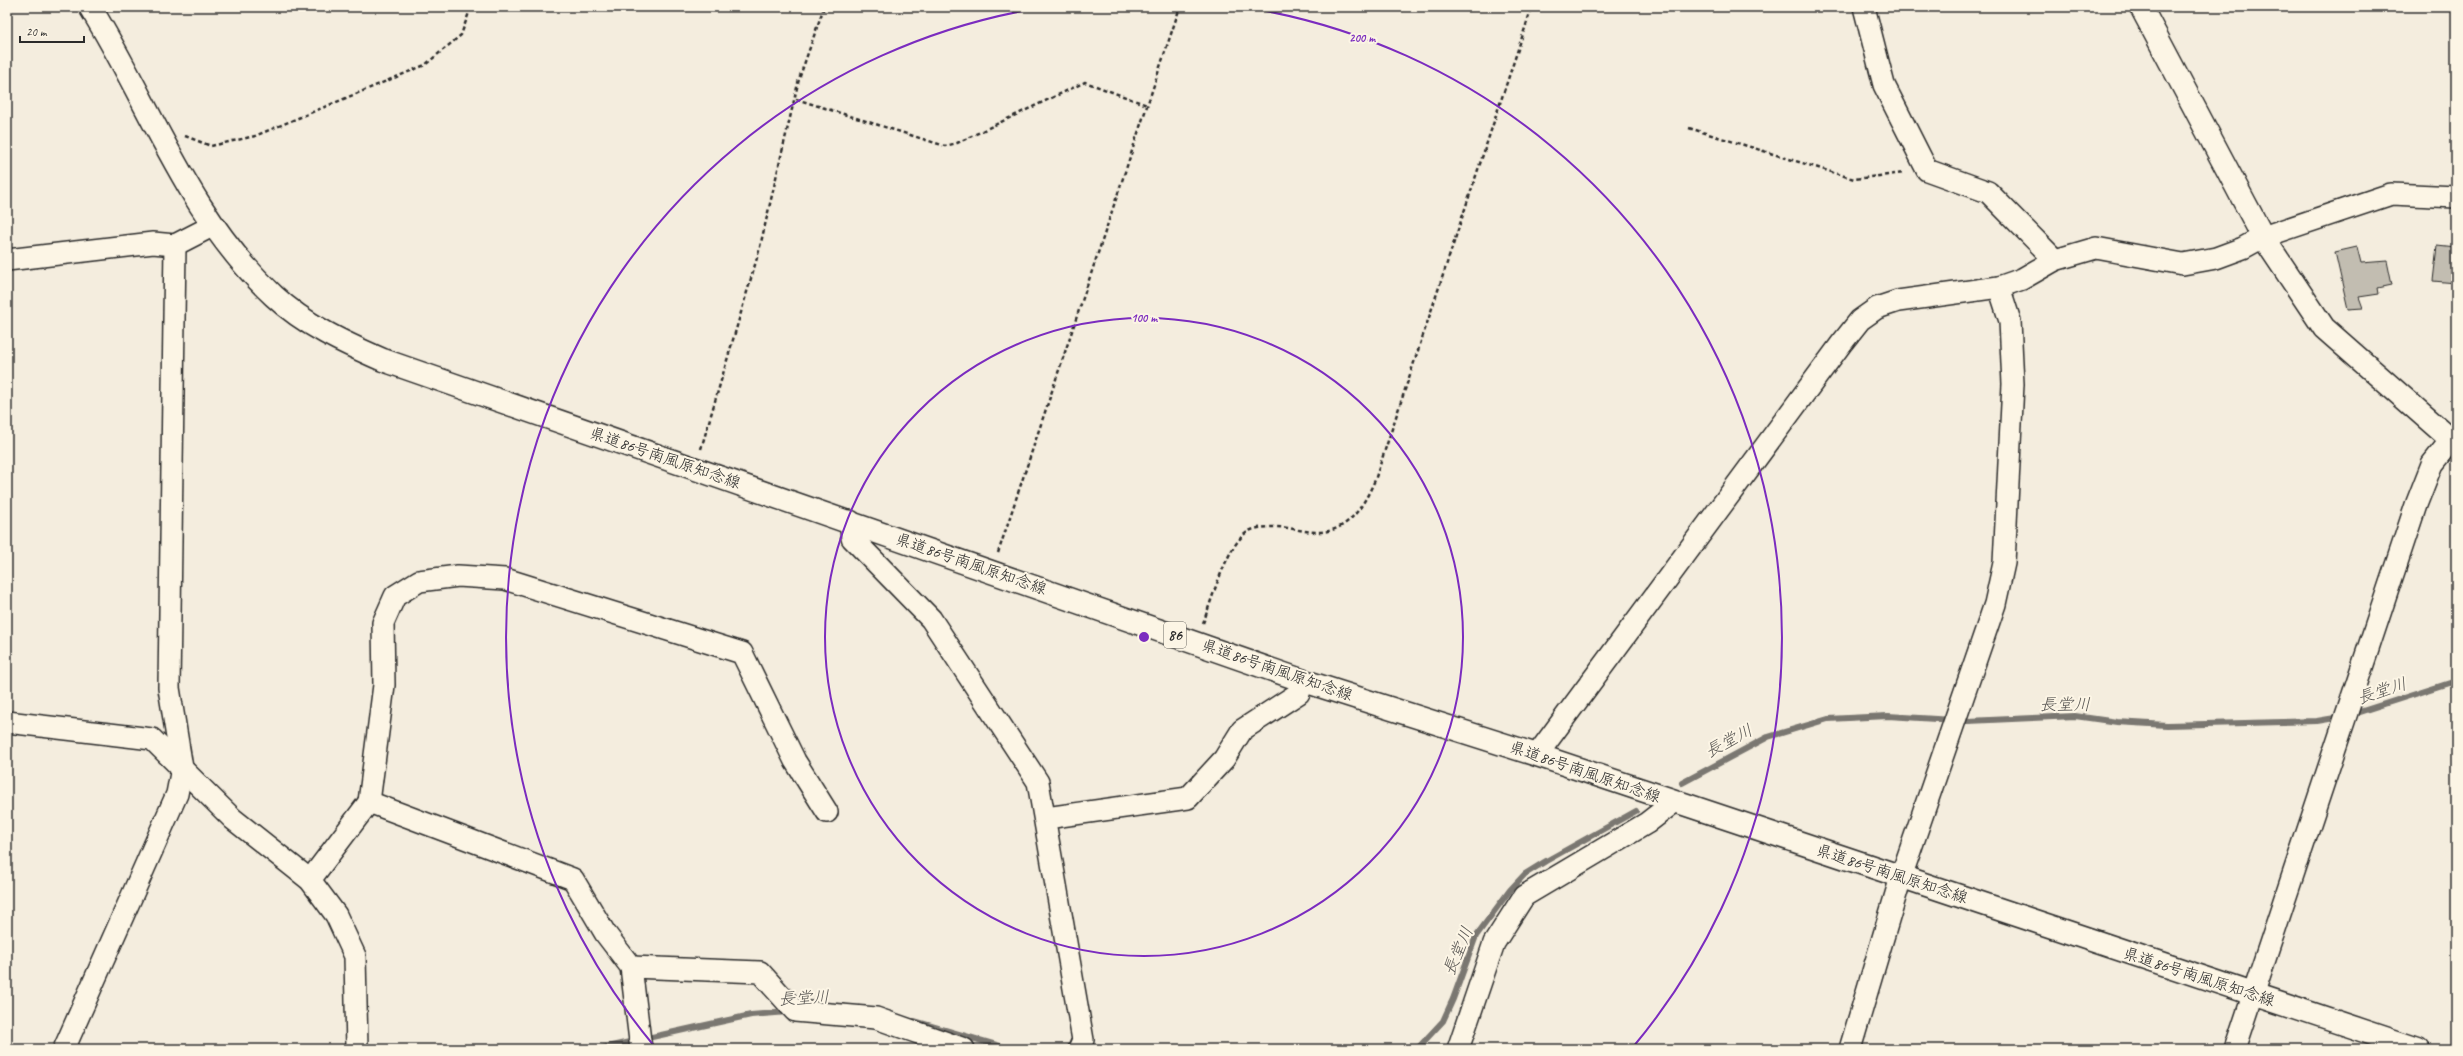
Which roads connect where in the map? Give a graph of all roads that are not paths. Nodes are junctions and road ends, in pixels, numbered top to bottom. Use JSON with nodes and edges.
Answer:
{"nodes":[{"id":1,"x":90,"y":7,"type":"edge"},
{"id":2,"x":1864,"y":7,"type":"edge"},
{"id":3,"x":2140,"y":7,"type":"edge"},
{"id":4,"x":2456,"y":197,"type":"edge"},
{"id":5,"x":212,"y":226,"type":"junction"},
{"id":6,"x":2263,"y":237,"type":"junction"},
{"id":7,"x":175,"y":245,"type":"junction"},
{"id":8,"x":7,"y":260,"type":"edge"},
{"id":9,"x":2055,"y":260,"type":"junction"},
{"id":10,"x":1999,"y":287,"type":"junction"},
{"id":11,"x":2453,"y":442,"type":"edge"},
{"id":12,"x":850,"y":521,"type":"junction"},
{"id":13,"x":1304,"y":681,"type":"junction"},
{"id":14,"x":7,"y":722,"type":"edge"},
{"id":15,"x":1536,"y":755,"type":"junction"},
{"id":16,"x":182,"y":768,"type":"junction"},
{"id":17,"x":368,"y":802,"type":"junction"},
{"id":18,"x":1674,"y":802,"type":"junction"},
{"id":19,"x":827,"y":812,"type":"dead end"},
{"id":20,"x":1046,"y":818,"type":"junction"},
{"id":21,"x":1901,"y":877,"type":"junction"},
{"id":22,"x":310,"y":880,"type":"junction"},
{"id":23,"x":631,"y":968,"type":"junction"},
{"id":24,"x":2252,"y":994,"type":"junction"},
{"id":25,"x":64,"y":1049,"type":"edge"},
{"id":26,"x":357,"y":1049,"type":"edge"},
{"id":27,"x":641,"y":1049,"type":"edge"},
{"id":28,"x":964,"y":1049,"type":"edge"},
{"id":29,"x":1079,"y":1049,"type":"edge"},
{"id":30,"x":1458,"y":1049,"type":"edge"},
{"id":31,"x":1850,"y":1049,"type":"edge"},
{"id":32,"x":2235,"y":1049,"type":"edge"},
{"id":33,"x":2418,"y":1049,"type":"edge"}],
"edges":[{"from":1,"to":5,"type":"main road","name":"県道86号南風原知念線","number":"86"},
{"from":2,"to":9,"type":"street"},
{"from":3,"to":6,"type":"main road"},
{"from":4,"to":6,"type":"street"},
{"from":5,"to":7,"type":"street"},
{"from":5,"to":12,"type":"main road","name":"県道86号南風原知念線","number":"86"},
{"from":6,"to":9,"type":"street"},
{"from":6,"to":11,"type":"main road"},
{"from":7,"to":8,"type":"street"},
{"from":7,"to":16,"type":"street"},
{"from":9,"to":10,"type":"street"},
{"from":10,"to":15,"type":"street"},
{"from":10,"to":21,"type":"street"},
{"from":11,"to":24,"type":"street"},
{"from":12,"to":13,"type":"main road","name":"県道86号南風原知念線","number":"86"},
{"from":12,"to":20,"type":"street"},
{"from":13,"to":15,"type":"main road","name":"県道86号南風原知念線","number":"86"},
{"from":13,"to":20,"type":"street"},
{"from":14,"to":16,"type":"street"},
{"from":15,"to":18,"type":"main road","name":"県道86号南風原知念線","number":"86"},
{"from":16,"to":22,"type":"street"},
{"from":16,"to":25,"type":"street"},
{"from":17,"to":19,"type":"street"},
{"from":17,"to":22,"type":"street"},
{"from":17,"to":23,"type":"street"},
{"from":18,"to":21,"type":"main road","name":"県道86号南風原知念線","number":"86"},
{"from":18,"to":30,"type":"street"},
{"from":20,"to":29,"type":"street"},
{"from":21,"to":24,"type":"main road","name":"県道86号南風原知念線","number":"86"},
{"from":21,"to":31,"type":"street"},
{"from":22,"to":26,"type":"street"},
{"from":23,"to":27,"type":"street"},
{"from":23,"to":28,"type":"street"},
{"from":24,"to":32,"type":"street"},
{"from":24,"to":33,"type":"main road","name":"県道86号南風原知念線","number":"86"}]}
